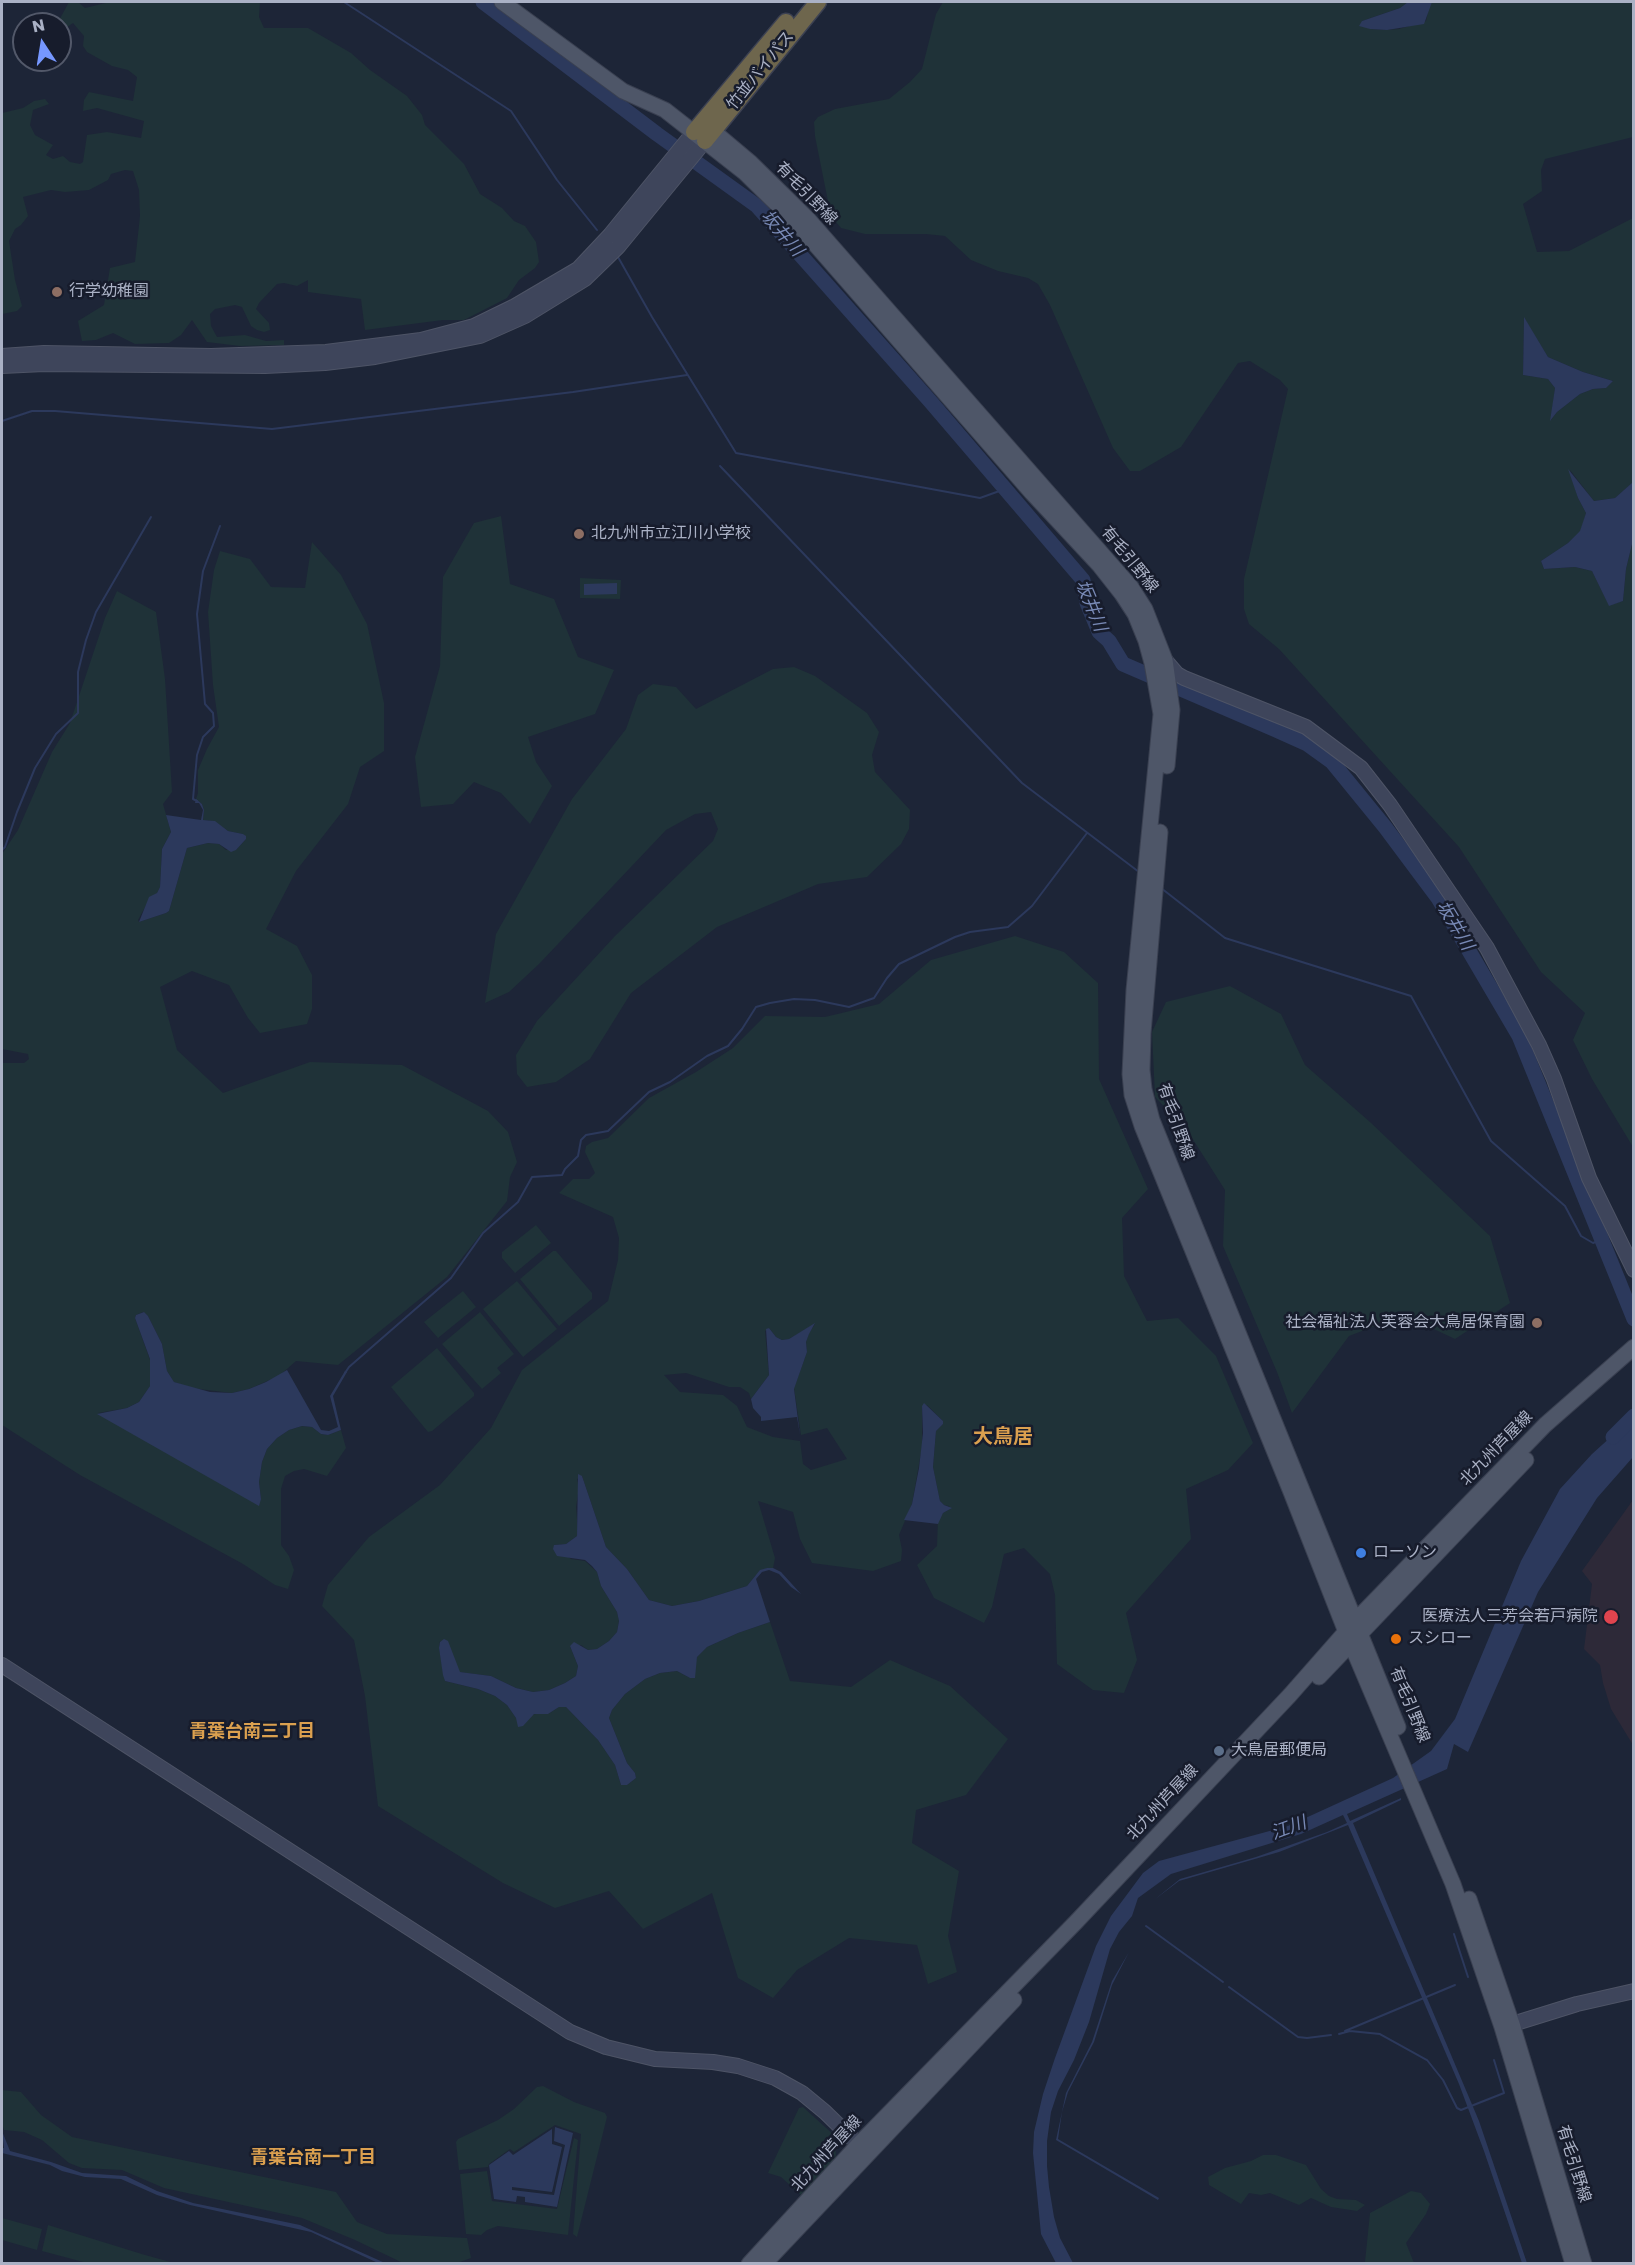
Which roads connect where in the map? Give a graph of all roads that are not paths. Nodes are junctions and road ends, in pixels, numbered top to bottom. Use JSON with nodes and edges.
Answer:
{"nodes":[{"id":1,"x":502,"y":2,"type":"edge"},
{"id":2,"x":803,"y":2,"type":"edge"},
{"id":3,"x":818,"y":2,"type":"edge"},
{"id":4,"x":694,"y":144,"type":"junction"},
{"id":5,"x":2,"y":356,"type":"edge"},
{"id":6,"x":2,"y":366,"type":"edge"},
{"id":7,"x":1161,"y":663,"type":"junction"},
{"id":8,"x":1634,"y":1270,"type":"edge"},
{"id":9,"x":1634,"y":1347,"type":"edge"},
{"id":10,"x":1634,"y":1360,"type":"edge"},
{"id":11,"x":1354,"y":1632,"type":"junction"},
{"id":12,"x":2,"y":1665,"type":"edge"},
{"id":13,"x":1634,"y":1990,"type":"edge"},
{"id":14,"x":1507,"y":2025,"type":"junction"},
{"id":15,"x":863,"y":2149,"type":"junction"},
{"id":16,"x":749,"y":2264,"type":"edge"},
{"id":17,"x":764,"y":2264,"type":"edge"},
{"id":18,"x":1573,"y":2264,"type":"edge"},
{"id":19,"x":1584,"y":2264,"type":"edge"}],
"edges":[{"from":1,"to":4,"type":"main road","name":"有毛引野線"},
{"from":2,"to":4,"type":"highway","name":"竹並バイパス"},
{"from":3,"to":4,"type":"highway","name":"竹並バイパス"},
{"from":4,"to":5,"type":"street"},
{"from":4,"to":6,"type":"street"},
{"from":4,"to":7,"type":"main road","name":"有毛引野線"},
{"from":7,"to":8,"type":"street"},
{"from":7,"to":11,"type":"main road","name":"有毛引野線"},
{"from":9,"to":11,"type":"main road","name":"北九州芦屋線"},
{"from":10,"to":11,"type":"main road","name":"北九州芦屋線"},
{"from":11,"to":14,"type":"main road","name":"有毛引野線"},
{"from":11,"to":15,"type":"main road","name":"北九州芦屋線"},
{"from":12,"to":15,"type":"street"},
{"from":13,"to":14,"type":"street"},
{"from":14,"to":18,"type":"main road","name":"有毛引野線"},
{"from":14,"to":19,"type":"main road","name":"有毛引野線"},
{"from":15,"to":16,"type":"main road","name":"北九州芦屋線"},
{"from":15,"to":17,"type":"main road","name":"北九州芦屋線"}]}
